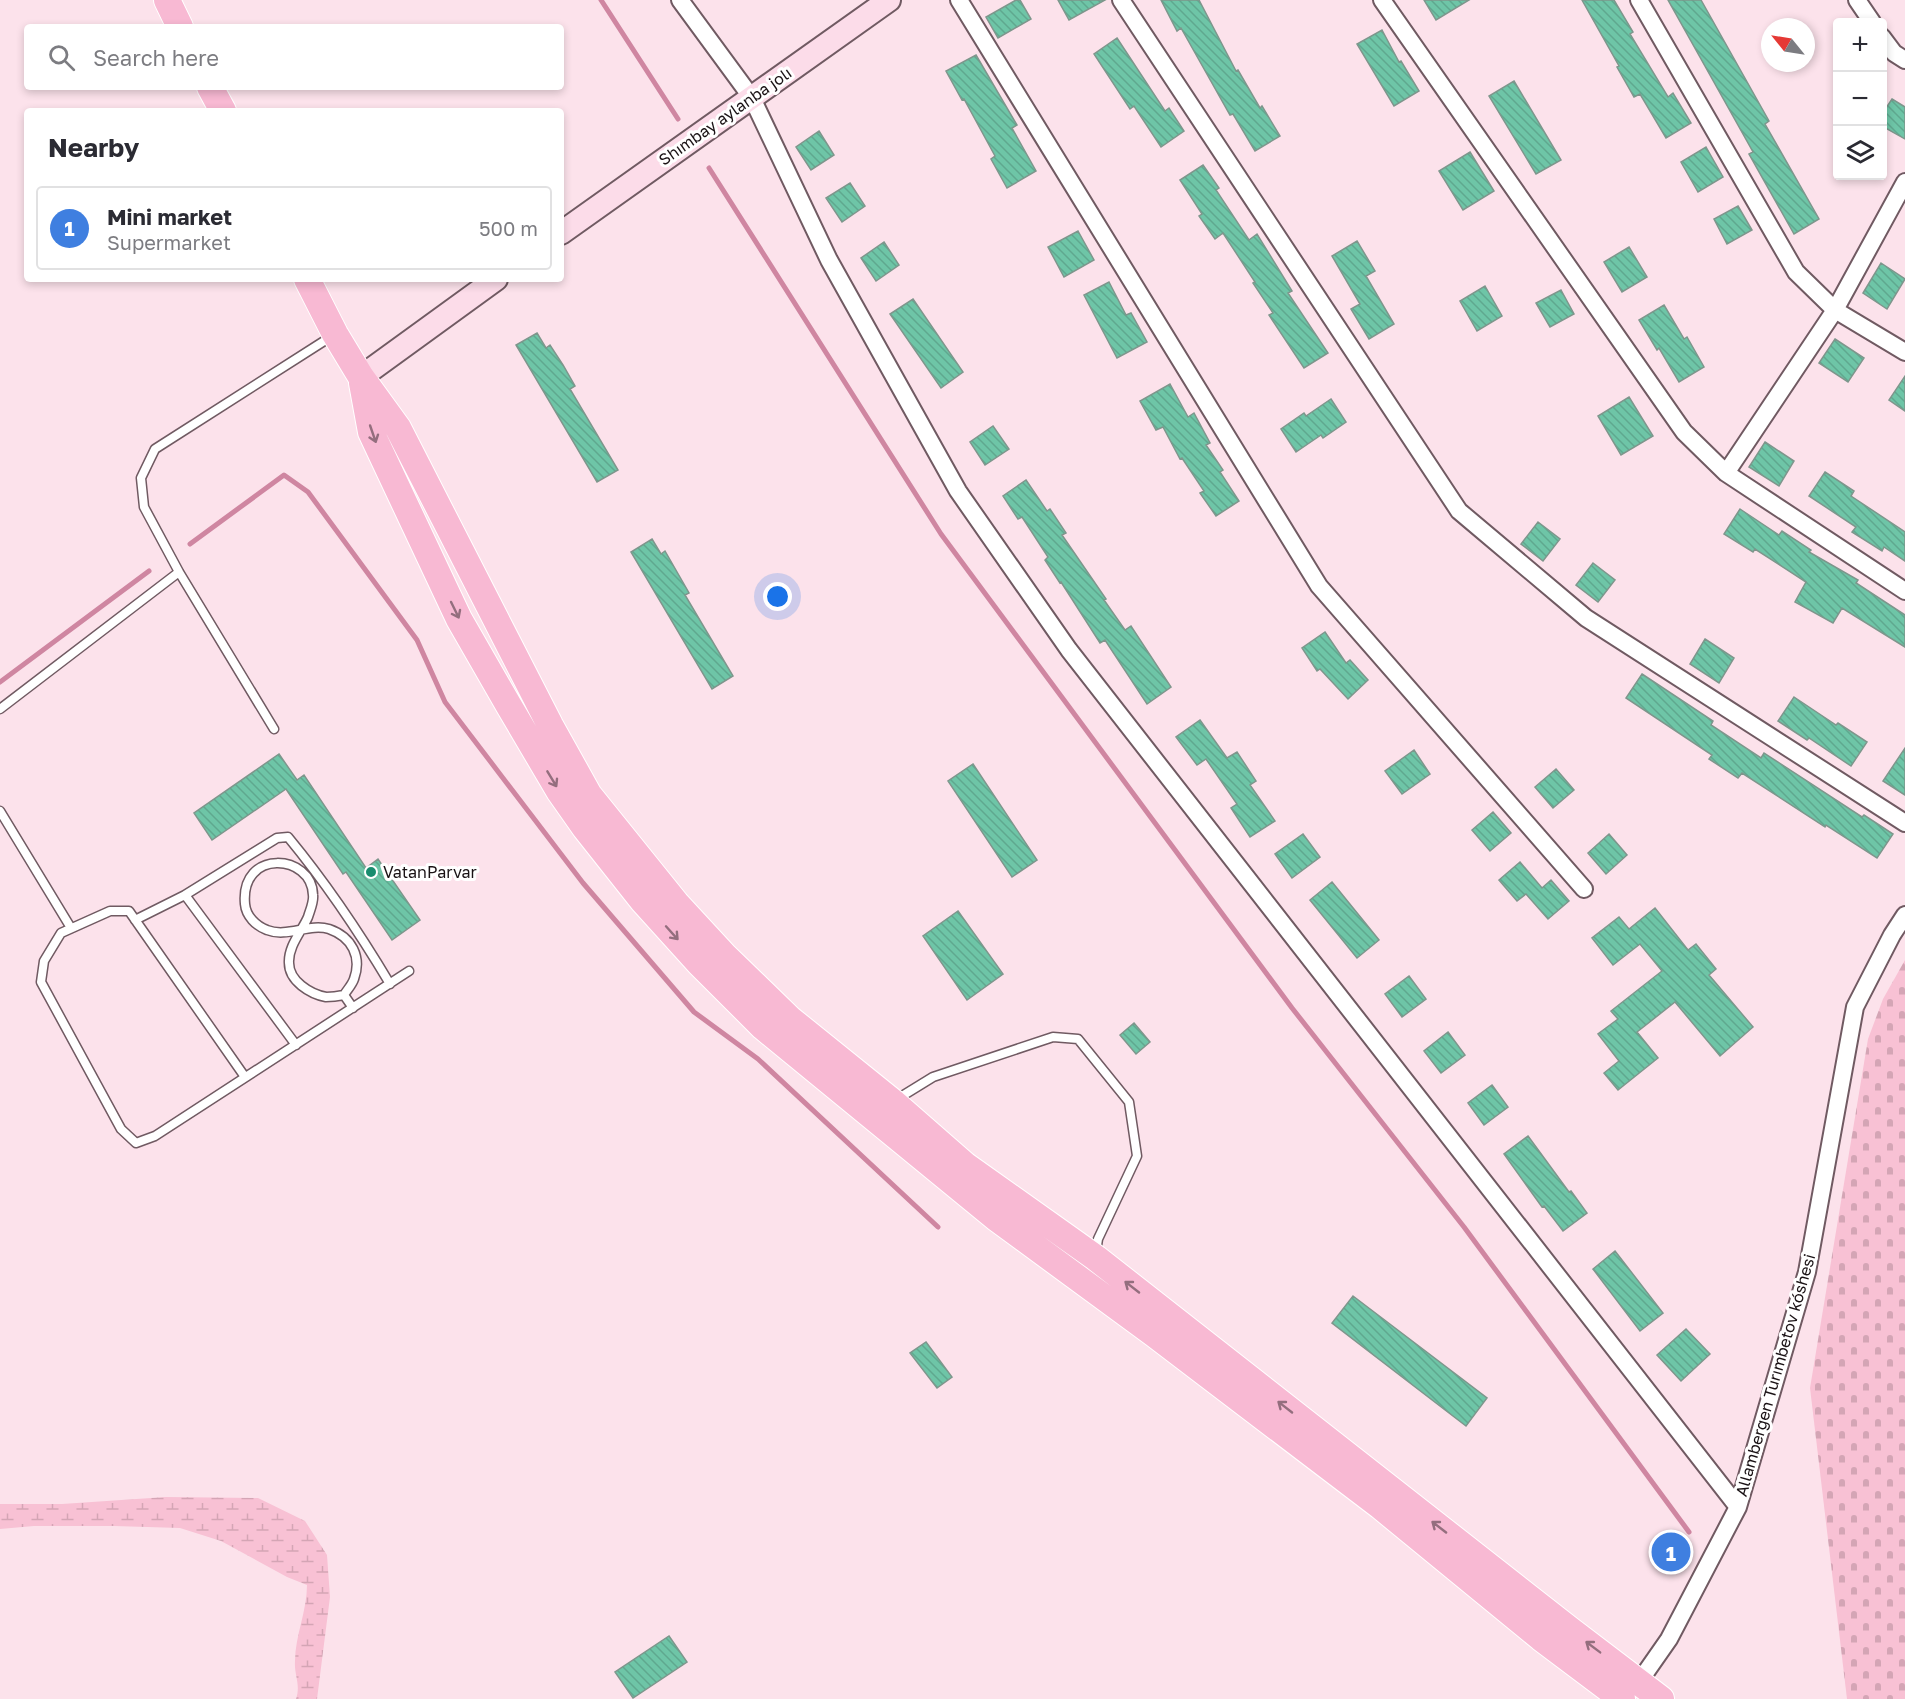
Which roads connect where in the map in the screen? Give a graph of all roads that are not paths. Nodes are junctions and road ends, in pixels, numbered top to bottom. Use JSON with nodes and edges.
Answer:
{"nodes":[{"id":1,"x":167,"y":0,"type":"edge"},
{"id":2,"x":680,"y":0,"type":"edge"},
{"id":3,"x":889,"y":0,"type":"edge"},
{"id":4,"x":959,"y":0,"type":"edge"},
{"id":5,"x":1121,"y":0,"type":"edge"},
{"id":6,"x":1382,"y":0,"type":"edge"},
{"id":7,"x":1639,"y":0,"type":"edge"},
{"id":8,"x":1857,"y":0,"type":"edge"},
{"id":9,"x":1869,"y":18,"type":"edge"},
{"id":10,"x":179,"y":24,"type":"edge"},
{"id":11,"x":1887,"y":44,"type":"edge"},
{"id":12,"x":1905,"y":60,"type":"edge"},
{"id":13,"x":212,"y":90,"type":"edge"},
{"id":14,"x":752,"y":98,"type":"junction"},
{"id":15,"x":220,"y":108,"type":"edge"},
{"id":16,"x":1905,"y":182,"type":"edge"},
{"id":17,"x":564,"y":231,"type":"edge"},
{"id":18,"x":309,"y":282,"type":"edge"},
{"id":19,"x":492,"y":282,"type":"edge"},
{"id":20,"x":1835,"y":310,"type":"junction"},
{"id":21,"x":335,"y":334,"type":"junction"},
{"id":22,"x":1905,"y":352,"type":"edge"},
{"id":23,"x":361,"y":376,"type":"junction"},
{"id":24,"x":1726,"y":473,"type":"junction"},
{"id":25,"x":179,"y":572,"type":"junction"},
{"id":26,"x":1905,"y":591,"type":"edge"},
{"id":27,"x":0,"y":709,"type":"edge"},
{"id":28,"x":274,"y":729,"type":"dead end"},
{"id":29,"x":0,"y":812,"type":"edge"},
{"id":30,"x":1905,"y":823,"type":"edge"},
{"id":31,"x":1584,"y":889,"type":"dead end"},
{"id":32,"x":185,"y":895,"type":"junction"},
{"id":33,"x":1905,"y":915,"type":"edge"},
{"id":34,"x":135,"y":920,"type":"junction"},
{"id":35,"x":71,"y":928,"type":"junction"},
{"id":36,"x":301,"y":930,"type":"junction"},
{"id":37,"x":409,"y":971,"type":"dead end"},
{"id":38,"x":390,"y":984,"type":"junction"},
{"id":39,"x":344,"y":995,"type":"junction"},
{"id":40,"x":353,"y":1008,"type":"junction"},
{"id":41,"x":296,"y":1045,"type":"junction"},
{"id":42,"x":246,"y":1077,"type":"junction"},
{"id":43,"x":893,"y":1102,"type":"junction"},
{"id":44,"x":1096,"y":1258,"type":"junction"},
{"id":45,"x":1738,"y":1507,"type":"junction"},
{"id":46,"x":1631,"y":1691,"type":"edge"},
{"id":47,"x":1661,"y":1699,"type":"edge"}],
"edges":[{"from":1,"to":10,"type":"main road"},
{"from":2,"to":14,"type":"street"},
{"from":3,"to":14,"type":"main road","name":"Shımbay aylanba jolı"},
{"from":4,"to":31,"type":"street"},
{"from":5,"to":30,"type":"street"},
{"from":6,"to":24,"type":"street"},
{"from":7,"to":20,"type":"street"},
{"from":8,"to":9,"type":"street"},
{"from":11,"to":12,"type":"street"},
{"from":13,"to":15,"type":"main road"},
{"from":14,"to":17,"type":"main road","name":"Shımbay aylanba jolı"},
{"from":14,"to":45,"type":"street"},
{"from":16,"to":20,"type":"street"},
{"from":18,"to":21,"type":"main road"},
{"from":19,"to":23,"type":"main road"},
{"from":20,"to":22,"type":"street"},
{"from":20,"to":24,"type":"street"},
{"from":21,"to":23,"type":"main road"},
{"from":21,"to":25,"type":"lane"},
{"from":23,"to":43,"type":"main road"},
{"from":23,"to":46,"type":"main road","one_way":true},
{"from":24,"to":26,"type":"street"},
{"from":25,"to":27,"type":"lane"},
{"from":25,"to":28,"type":"lane"},
{"from":29,"to":35,"type":"lane"},
{"from":32,"to":34,"type":"lane"},
{"from":32,"to":38,"type":"lane"},
{"from":32,"to":41,"type":"lane"},
{"from":33,"to":45,"type":"street","name":"Allambergen Turımbetov kóshesi"},
{"from":34,"to":35,"type":"lane"},
{"from":34,"to":42,"type":"lane"},
{"from":35,"to":42,"type":"lane"},
{"from":36,"to":36,"type":"lane"},
{"from":36,"to":39,"type":"lane"},
{"from":36,"to":39,"type":"lane"},
{"from":37,"to":38,"type":"lane"},
{"from":38,"to":40,"type":"lane"},
{"from":39,"to":40,"type":"lane"},
{"from":40,"to":41,"type":"lane"},
{"from":41,"to":42,"type":"lane"},
{"from":43,"to":44,"type":"main road"},
{"from":43,"to":44,"type":"lane"},
{"from":46,"to":44,"type":"main road","one_way":true},
{"from":45,"to":46,"type":"street","name":"Allambergen Turımbetov kóshesi"},
{"from":46,"to":47,"type":"main road"}]}
